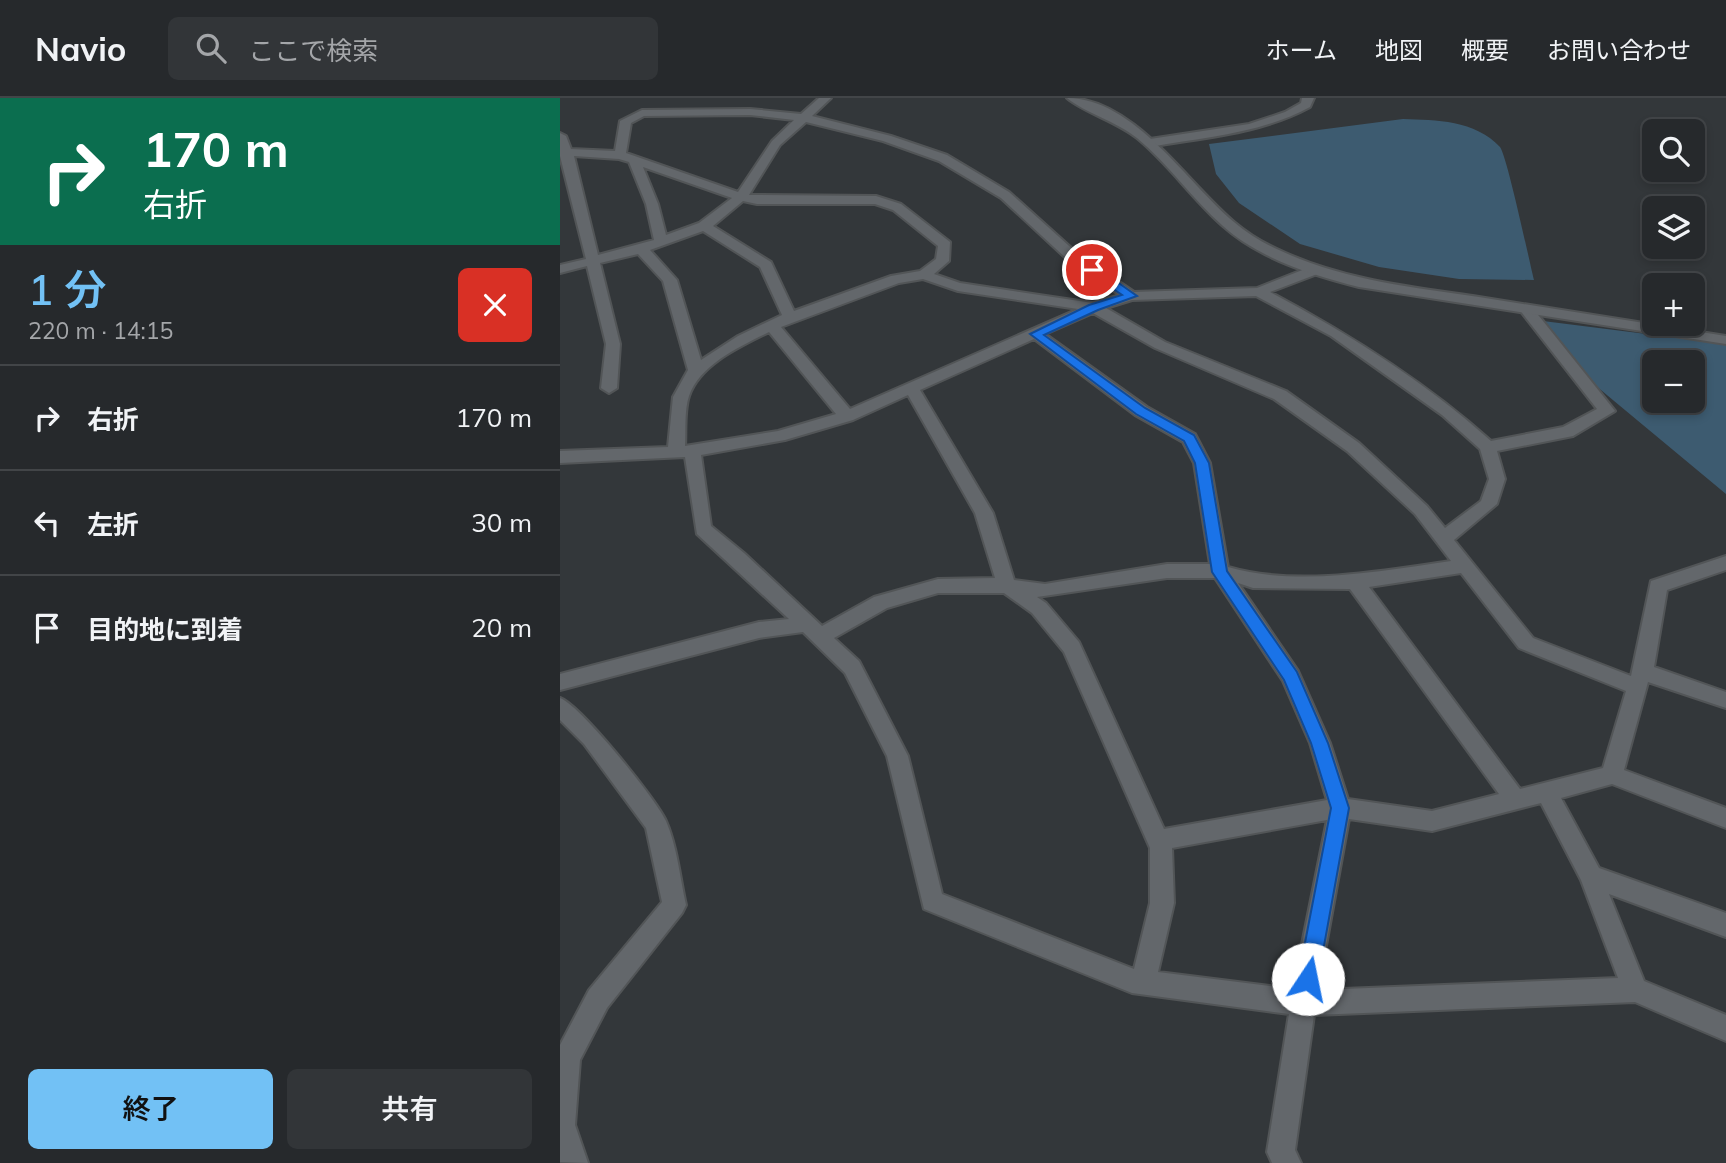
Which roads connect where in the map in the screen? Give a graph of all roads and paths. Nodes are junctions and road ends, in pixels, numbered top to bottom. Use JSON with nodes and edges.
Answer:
{"nodes":[{"id":1,"x":752,"y":98,"type":"edge"},
{"id":2,"x":825,"y":98,"type":"edge"},
{"id":3,"x":1073,"y":98,"type":"edge"},
{"id":4,"x":1308,"y":98,"type":"edge"},
{"id":5,"x":750,"y":113,"type":"junction"},
{"id":6,"x":804,"y":118,"type":"junction"},
{"id":7,"x":560,"y":136,"type":"edge"},
{"id":8,"x":1150,"y":143,"type":"junction"},
{"id":9,"x":564,"y":153,"type":"edge"},
{"id":10,"x":620,"y":155,"type":"junction"},
{"id":11,"x":634,"y":160,"type":"junction"},
{"id":12,"x":741,"y":197,"type":"junction"},
{"id":13,"x":704,"y":226,"type":"junction"},
{"id":14,"x":661,"y":242,"type":"junction"},
{"id":15,"x":641,"y":249,"type":"junction"},
{"id":16,"x":593,"y":262,"type":"junction"},
{"id":17,"x":560,"y":269,"type":"edge"},
{"id":18,"x":1314,"y":270,"type":"junction"},
{"id":19,"x":924,"y":275,"type":"junction"},
{"id":20,"x":1259,"y":292,"type":"junction"},
{"id":21,"x":1131,"y":296,"type":"junction"},
{"id":22,"x":1094,"y":307,"type":"junction"},
{"id":23,"x":1526,"y":309,"type":"junction"},
{"id":24,"x":790,"y":317,"type":"junction"},
{"id":25,"x":772,"y":326,"type":"junction"},
{"id":26,"x":1036,"y":334,"type":"junction"},
{"id":27,"x":1726,"y":340,"type":"edge"},
{"id":28,"x":696,"y":370,"type":"junction"},
{"id":29,"x":609,"y":388,"type":"dead end"},
{"id":30,"x":912,"y":389,"type":"junction"},
{"id":31,"x":847,"y":416,"type":"junction"},
{"id":32,"x":1488,"y":447,"type":"junction"},
{"id":33,"x":684,"y":451,"type":"junction"},
{"id":34,"x":560,"y":457,"type":"edge"},
{"id":35,"x":1443,"y":539,"type":"junction"},
{"id":36,"x":1726,"y":563,"type":"edge"},
{"id":37,"x":1463,"y":566,"type":"junction"},
{"id":38,"x":1220,"y":572,"type":"junction"},
{"id":39,"x":1355,"y":582,"type":"junction"},
{"id":40,"x":1006,"y":586,"type":"junction"},
{"id":41,"x":813,"y":630,"type":"junction"},
{"id":42,"x":1640,"y":680,"type":"junction"},
{"id":43,"x":560,"y":682,"type":"edge"},
{"id":44,"x":1726,"y":700,"type":"edge"},
{"id":45,"x":560,"y":707,"type":"edge"},
{"id":46,"x":1612,"y":775,"type":"junction"},
{"id":47,"x":1547,"y":792,"type":"junction"},
{"id":48,"x":1516,"y":800,"type":"junction"},
{"id":49,"x":1340,"y":808,"type":"junction"},
{"id":50,"x":1726,"y":818,"type":"edge"},
{"id":51,"x":1157,"y":840,"type":"junction"},
{"id":52,"x":1591,"y":876,"type":"junction"},
{"id":53,"x":1726,"y":926,"type":"edge"},
{"id":54,"x":1143,"y":982,"type":"junction"},
{"id":55,"x":1635,"y":990,"type":"junction"},
{"id":56,"x":1303,"y":1003,"type":"junction"},
{"id":57,"x":1726,"y":1028,"type":"edge"},
{"id":58,"x":1281,"y":1159,"type":"edge"},
{"id":59,"x":573,"y":1163,"type":"edge"}],
"edges":[{"from":1,"to":5,"type":"street"},
{"from":2,"to":6,"type":"street"},
{"from":3,"to":8,"type":"street"},
{"from":4,"to":8,"type":"street"},
{"from":5,"to":6,"type":"street"},
{"from":5,"to":10,"type":"street"},
{"from":6,"to":12,"type":"street"},
{"from":6,"to":21,"type":"street"},
{"from":7,"to":9,"type":"street"},
{"from":8,"to":18,"type":"street"},
{"from":9,"to":10,"type":"street"},
{"from":9,"to":16,"type":"street"},
{"from":10,"to":11,"type":"street"},
{"from":11,"to":12,"type":"street"},
{"from":11,"to":14,"type":"street"},
{"from":12,"to":13,"type":"street"},
{"from":12,"to":19,"type":"street"},
{"from":13,"to":14,"type":"street"},
{"from":13,"to":24,"type":"street"},
{"from":14,"to":15,"type":"street"},
{"from":15,"to":16,"type":"street"},
{"from":15,"to":28,"type":"street"},
{"from":16,"to":17,"type":"street"},
{"from":16,"to":29,"type":"street"},
{"from":18,"to":20,"type":"street"},
{"from":18,"to":23,"type":"street"},
{"from":19,"to":22,"type":"street"},
{"from":19,"to":24,"type":"street"},
{"from":20,"to":21,"type":"street"},
{"from":20,"to":32,"type":"street"},
{"from":21,"to":22,"type":"street"},
{"from":22,"to":26,"type":"street"},
{"from":22,"to":35,"type":"street"},
{"from":23,"to":27,"type":"street"},
{"from":23,"to":32,"type":"street"},
{"from":24,"to":25,"type":"street"},
{"from":25,"to":28,"type":"street"},
{"from":25,"to":31,"type":"street"},
{"from":26,"to":30,"type":"street"},
{"from":26,"to":38,"type":"street"},
{"from":28,"to":33,"type":"street"},
{"from":30,"to":31,"type":"street"},
{"from":30,"to":40,"type":"street"},
{"from":31,"to":33,"type":"street"},
{"from":32,"to":35,"type":"street"},
{"from":33,"to":34,"type":"street"},
{"from":33,"to":41,"type":"street"},
{"from":35,"to":37,"type":"street"},
{"from":36,"to":42,"type":"street"},
{"from":37,"to":39,"type":"street"},
{"from":37,"to":42,"type":"street"},
{"from":38,"to":39,"type":"street"},
{"from":38,"to":40,"type":"street"},
{"from":38,"to":49,"type":"street"},
{"from":39,"to":48,"type":"street"},
{"from":40,"to":41,"type":"street"},
{"from":40,"to":51,"type":"street"},
{"from":41,"to":43,"type":"street"},
{"from":41,"to":54,"type":"street"},
{"from":42,"to":44,"type":"street"},
{"from":42,"to":46,"type":"street"},
{"from":45,"to":59,"type":"street"},
{"from":46,"to":47,"type":"street"},
{"from":46,"to":50,"type":"street"},
{"from":47,"to":48,"type":"street"},
{"from":47,"to":52,"type":"street"},
{"from":48,"to":49,"type":"street"},
{"from":49,"to":51,"type":"street"},
{"from":49,"to":56,"type":"street"},
{"from":51,"to":54,"type":"street"},
{"from":52,"to":53,"type":"street"},
{"from":52,"to":55,"type":"street"},
{"from":54,"to":56,"type":"street"},
{"from":55,"to":56,"type":"street"},
{"from":55,"to":57,"type":"street"},
{"from":56,"to":58,"type":"street"}]}
